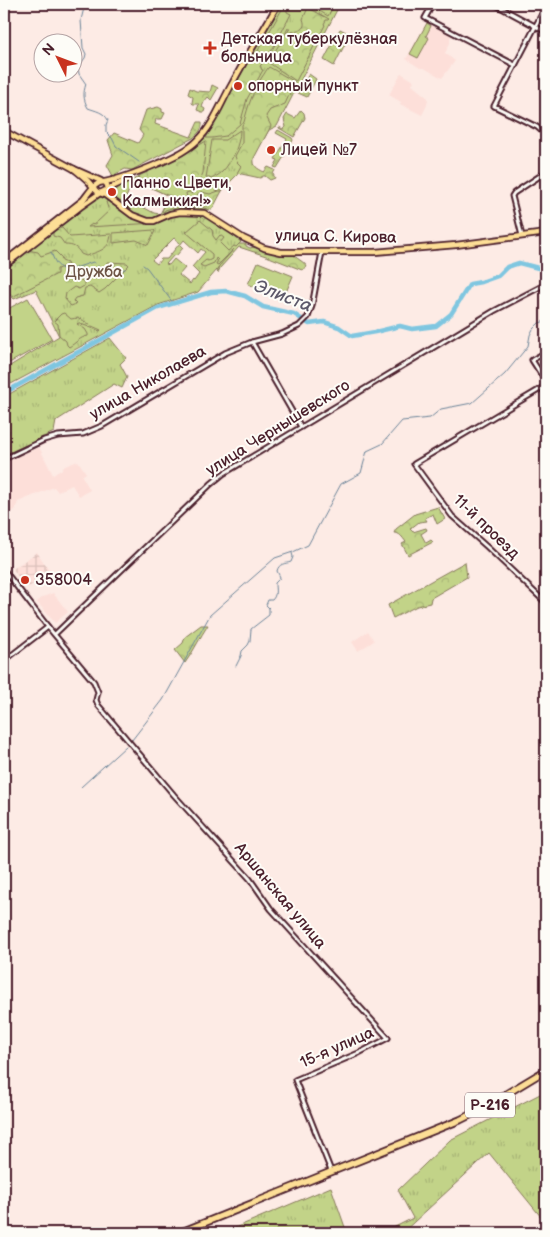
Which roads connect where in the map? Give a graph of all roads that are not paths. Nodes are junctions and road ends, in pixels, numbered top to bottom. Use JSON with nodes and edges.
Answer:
{"nodes":[{"id":1,"x":278,"y":4,"type":"edge"},
{"id":2,"x":433,"y":4,"type":"edge"},
{"id":3,"x":494,"y":4,"type":"edge"},
{"id":4,"x":546,"y":6,"type":"edge"},
{"id":5,"x":536,"y":26,"type":"junction"},
{"id":6,"x":546,"y":32,"type":"edge"},
{"id":7,"x":515,"y":65,"type":"junction"},
{"id":8,"x":4,"y":132,"type":"edge"},
{"id":9,"x":546,"y":135,"type":"edge"},
{"id":10,"x":74,"y":169,"type":"junction"},
{"id":11,"x":546,"y":172,"type":"edge"},
{"id":12,"x":138,"y":173,"type":"junction"},
{"id":13,"x":104,"y":182,"type":"junction"},
{"id":14,"x":94,"y":188,"type":"junction"},
{"id":15,"x":108,"y":189,"type":"junction"},
{"id":16,"x":100,"y":193,"type":"junction"},
{"id":17,"x":112,"y":200,"type":"junction"},
{"id":18,"x":546,"y":233,"type":"edge"},
{"id":19,"x":522,"y":237,"type":"junction"},
{"id":20,"x":322,"y":252,"type":"junction"},
{"id":21,"x":4,"y":262,"type":"edge"},
{"id":22,"x":4,"y":266,"type":"edge"},
{"id":23,"x":546,"y":284,"type":"edge"},
{"id":24,"x":252,"y":342,"type":"junction"},
{"id":25,"x":546,"y":352,"type":"edge"},
{"id":26,"x":546,"y":383,"type":"edge"},
{"id":27,"x":301,"y":428,"type":"junction"},
{"id":28,"x":4,"y":459,"type":"edge"},
{"id":29,"x":4,"y":570,"type":"edge"},
{"id":30,"x":546,"y":603,"type":"edge"},
{"id":31,"x":48,"y":626,"type":"junction"},
{"id":32,"x":55,"y":634,"type":"junction"},
{"id":33,"x":4,"y":661,"type":"edge"},
{"id":34,"x":388,"y":1038,"type":"joint"},
{"id":35,"x":546,"y":1070,"type":"edge"},
{"id":36,"x":328,"y":1163,"type":"junction"},
{"id":37,"x":350,"y":1165,"type":"junction"},
{"id":38,"x":332,"y":1172,"type":"junction"},
{"id":39,"x":314,"y":1179,"type":"junction"},
{"id":40,"x":214,"y":1218,"type":"junction"},
{"id":41,"x":179,"y":1233,"type":"edge"},
{"id":42,"x":190,"y":1233,"type":"edge"}],
"edges":[{"from":1,"to":12,"type":"main road"},
{"from":2,"to":7,"type":"street"},
{"from":3,"to":5,"type":"street"},
{"from":4,"to":5,"type":"street"},
{"from":5,"to":6,"type":"street"},
{"from":5,"to":7,"type":"street"},
{"from":7,"to":9,"type":"street"},
{"from":8,"to":10,"type":"main road"},
{"from":10,"to":13,"type":"main road"},
{"from":10,"to":14,"type":"main road"},
{"from":11,"to":19,"type":"street"},
{"from":12,"to":13,"type":"main road"},
{"from":12,"to":15,"type":"main road"},
{"from":13,"to":14,"type":"main road"},
{"from":13,"to":15,"type":"main road"},
{"from":14,"to":16,"type":"main road"},
{"from":14,"to":21,"type":"main road"},
{"from":15,"to":16,"type":"main road"},
{"from":15,"to":17,"type":"main road"},
{"from":16,"to":17,"type":"main road","name":"улица С. Кирова"},
{"from":16,"to":22,"type":"main road"},
{"from":17,"to":20,"type":"main road","name":"улица С. Кирова"},
{"from":18,"to":19,"type":"main road","name":"улица С. Кирова"},
{"from":19,"to":20,"type":"main road","name":"улица С. Кирова"},
{"from":20,"to":24,"type":"street","name":"улица Николаева"},
{"from":23,"to":27,"type":"street","name":"улица Чернышевского"},
{"from":24,"to":27,"type":"street"},
{"from":24,"to":28,"type":"street","name":"улица Николаева"},
{"from":25,"to":26,"type":"street"},
{"from":26,"to":30,"type":"street","name":"11-й проезд"},
{"from":27,"to":32,"type":"street","name":"улица Чернышевского"},
{"from":29,"to":31,"type":"street","name":"Аршанская улица"},
{"from":31,"to":32,"type":"street","name":"Аршанская улица"},
{"from":31,"to":33,"type":"street"},
{"from":32,"to":34,"type":"street","name":"Аршанская улица"},
{"from":34,"to":36,"type":"street","name":"15-я улица"},
{"from":35,"to":37,"type":"highway","number":"Р-216"},
{"from":36,"to":37,"type":"street"},
{"from":36,"to":38,"type":"street"},
{"from":36,"to":39,"type":"street"},
{"from":37,"to":38,"type":"highway","number":"Р-216"},
{"from":38,"to":39,"type":"highway","number":"Р-216"},
{"from":39,"to":40,"type":"highway","number":"Р-216"},
{"from":40,"to":41,"type":"highway","number":"Р-216"},
{"from":40,"to":42,"type":"highway","number":"Р-216"}]}
